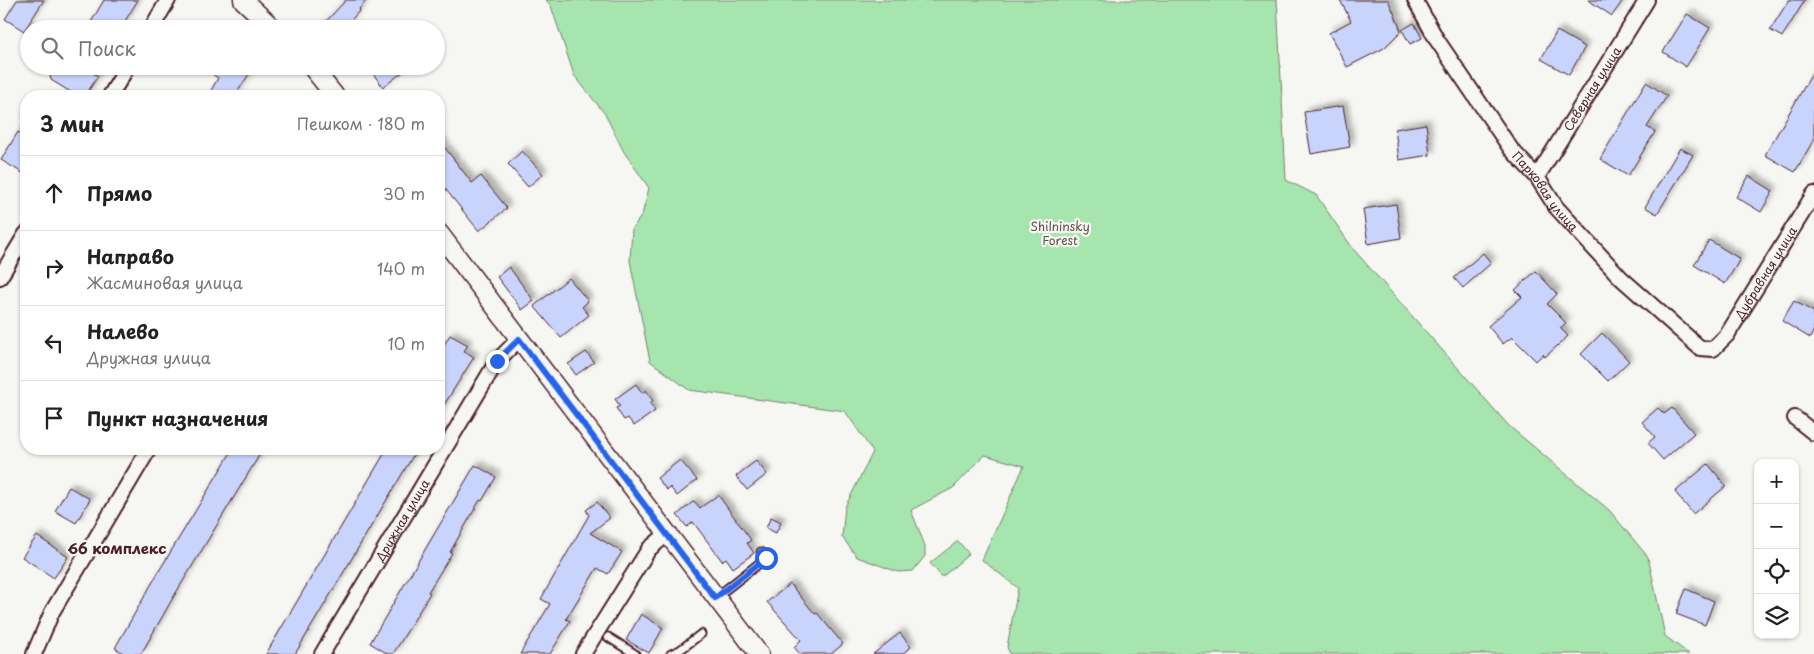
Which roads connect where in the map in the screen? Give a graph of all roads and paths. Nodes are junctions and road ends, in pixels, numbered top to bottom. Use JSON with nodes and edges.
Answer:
{"nodes":[{"id":1,"x":168,"y":0,"type":"edge"},
{"id":2,"x":242,"y":0,"type":"edge"},
{"id":3,"x":1415,"y":0,"type":"edge"},
{"id":4,"x":1647,"y":0,"type":"edge"},
{"id":5,"x":156,"y":20,"type":"edge"},
{"id":6,"x":264,"y":20,"type":"edge"},
{"id":7,"x":123,"y":75,"type":"edge"},
{"id":8,"x":319,"y":75,"type":"edge"},
{"id":9,"x":114,"y":90,"type":"edge"},
{"id":10,"x":330,"y":90,"type":"edge"},
{"id":11,"x":1537,"y":177,"type":"junction"},
{"id":12,"x":1814,"y":194,"type":"edge"},
{"id":13,"x":445,"y":241,"type":"edge"},
{"id":14,"x":20,"y":244,"type":"edge"},
{"id":15,"x":0,"y":277,"type":"edge"},
{"id":16,"x":519,"y":339,"type":"junction"},
{"id":17,"x":1713,"y":349,"type":"joint"},
{"id":18,"x":1795,"y":418,"type":"dead end"},
{"id":19,"x":1814,"y":433,"type":"edge"},
{"id":20,"x":445,"y":448,"type":"edge"},
{"id":21,"x":146,"y":455,"type":"edge"},
{"id":22,"x":441,"y":455,"type":"edge"},
{"id":23,"x":667,"y":534,"type":"junction"},
{"id":24,"x":761,"y":552,"type":"dead end"},
{"id":25,"x":715,"y":598,"type":"junction"},
{"id":26,"x":701,"y":634,"type":"dead end"},
{"id":27,"x":608,"y":637,"type":"dead end"},
{"id":28,"x":34,"y":654,"type":"edge"},
{"id":29,"x":322,"y":654,"type":"edge"},
{"id":30,"x":583,"y":654,"type":"edge"},
{"id":31,"x":635,"y":654,"type":"edge"},
{"id":32,"x":671,"y":654,"type":"edge"},
{"id":33,"x":758,"y":654,"type":"edge"}],
"edges":[{"from":1,"to":5,"type":"street"},
{"from":2,"to":6,"type":"street"},
{"from":3,"to":11,"type":"street","name":"Парковая улица"},
{"from":4,"to":11,"type":"street","name":"Северная улица"},
{"from":7,"to":9,"type":"street"},
{"from":8,"to":10,"type":"street"},
{"from":11,"to":17,"type":"street","name":"Парковая улица"},
{"from":12,"to":17,"type":"street","name":"Дубравная улица"},
{"from":13,"to":16,"type":"street"},
{"from":14,"to":15,"type":"street"},
{"from":16,"to":20,"type":"street","name":"Дружная улица"},
{"from":16,"to":23,"type":"street"},
{"from":18,"to":19,"type":"street"},
{"from":21,"to":28,"type":"street"},
{"from":22,"to":29,"type":"street","name":"Дружная улица"},
{"from":23,"to":25,"type":"street"},
{"from":23,"to":30,"type":"street"},
{"from":24,"to":25,"type":"lane"},
{"from":25,"to":33,"type":"street"},
{"from":26,"to":32,"type":"lane"},
{"from":27,"to":31,"type":"lane"}]}
